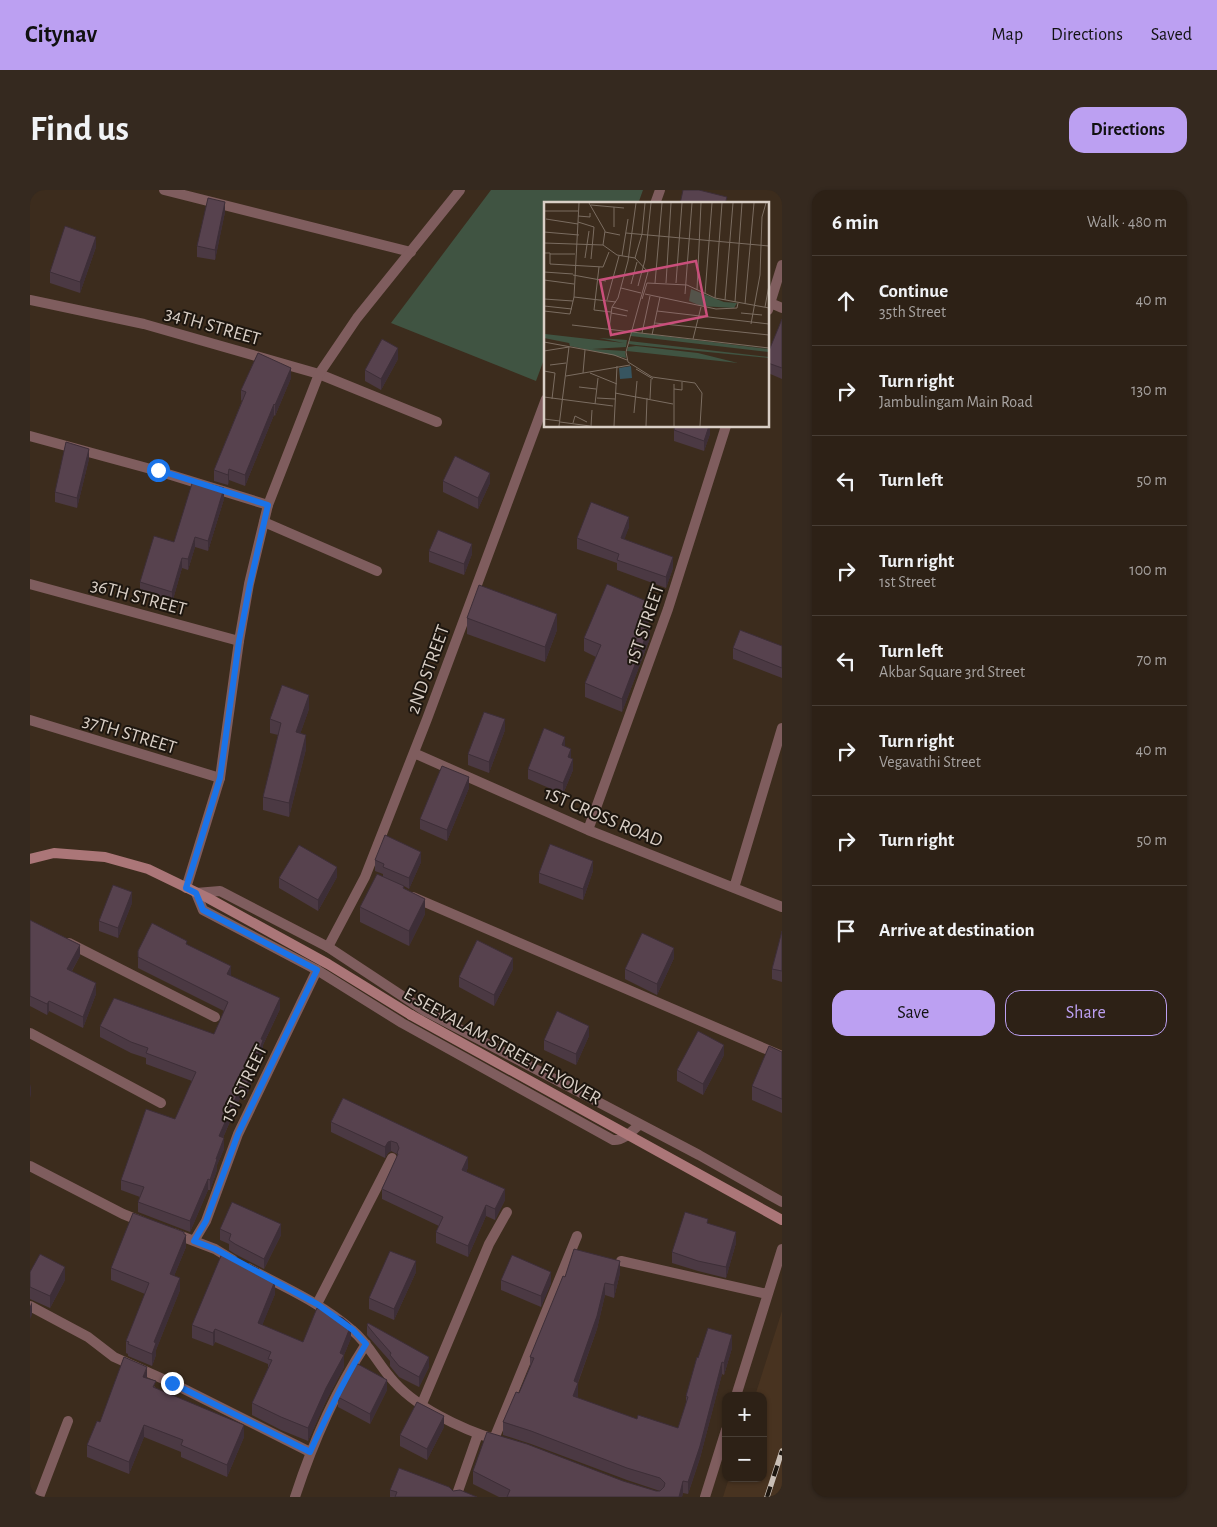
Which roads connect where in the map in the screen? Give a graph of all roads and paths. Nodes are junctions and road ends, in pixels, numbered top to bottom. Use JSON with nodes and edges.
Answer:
{"nodes":[{"id":1,"x":164,"y":190,"type":"edge"},
{"id":2,"x":460,"y":190,"type":"edge"},
{"id":3,"x":411,"y":252,"type":"junction"},
{"id":4,"x":782,"y":265,"type":"edge"},
{"id":5,"x":30,"y":300,"type":"edge"},
{"id":6,"x":770,"y":302,"type":"edge"},
{"id":7,"x":319,"y":374,"type":"junction"},
{"id":8,"x":544,"y":404,"type":"edge"},
{"id":9,"x":437,"y":422,"type":"dead end"},
{"id":10,"x":725,"y":428,"type":"edge"},
{"id":11,"x":30,"y":436,"type":"edge"},
{"id":12,"x":268,"y":505,"type":"junction"},
{"id":13,"x":264,"y":522,"type":"junction"},
{"id":14,"x":377,"y":571,"type":"dead end"},
{"id":15,"x":30,"y":584,"type":"edge"},
{"id":16,"x":239,"y":641,"type":"junction"},
{"id":17,"x":30,"y":720,"type":"edge"},
{"id":18,"x":782,"y":728,"type":"edge"},
{"id":19,"x":414,"y":753,"type":"junction"},
{"id":20,"x":220,"y":778,"type":"junction"},
{"id":21,"x":588,"y":830,"type":"junction"},
{"id":22,"x":30,"y":859,"type":"edge"},
{"id":23,"x":734,"y":888,"type":"junction"},
{"id":24,"x":191,"y":891,"type":"junction"},
{"id":25,"x":402,"y":892,"type":"edge"},
{"id":26,"x":782,"y":907,"type":"edge"},
{"id":27,"x":56,"y":936,"type":"edge"},
{"id":28,"x":328,"y":947,"type":"junction"},
{"id":29,"x":317,"y":970,"type":"junction"},
{"id":30,"x":215,"y":1017,"type":"dead end"},
{"id":31,"x":30,"y":1033,"type":"edge"},
{"id":32,"x":782,"y":1056,"type":"edge"},
{"id":33,"x":161,"y":1103,"type":"dead end"},
{"id":34,"x":640,"y":1124,"type":"junction"},
{"id":35,"x":392,"y":1158,"type":"dead end"},
{"id":36,"x":30,"y":1166,"type":"edge"},
{"id":37,"x":782,"y":1202,"type":"edge"},
{"id":38,"x":507,"y":1212,"type":"dead end"},
{"id":39,"x":782,"y":1220,"type":"edge"},
{"id":40,"x":150,"y":1224,"type":"edge"},
{"id":41,"x":167,"y":1231,"type":"edge"},
{"id":42,"x":577,"y":1236,"type":"dead end"},
{"id":43,"x":194,"y":1241,"type":"junction"},
{"id":44,"x":782,"y":1249,"type":"edge"},
{"id":45,"x":621,"y":1261,"type":"edge"},
{"id":46,"x":767,"y":1294,"type":"junction"},
{"id":47,"x":317,"y":1304,"type":"junction"},
{"id":48,"x":30,"y":1306,"type":"edge"},
{"id":49,"x":366,"y":1344,"type":"junction"},
{"id":50,"x":737,"y":1392,"type":"edge"},
{"id":51,"x":421,"y":1406,"type":"junction"},
{"id":52,"x":68,"y":1422,"type":"dead end"},
{"id":53,"x":478,"y":1434,"type":"junction"},
{"id":54,"x":724,"y":1437,"type":"edge"},
{"id":55,"x":310,"y":1452,"type":"junction"},
{"id":56,"x":39,"y":1497,"type":"edge"},
{"id":57,"x":295,"y":1497,"type":"edge"},
{"id":58,"x":456,"y":1497,"type":"edge"},
{"id":59,"x":706,"y":1497,"type":"edge"}],
"edges":[{"from":1,"to":3,"type":"street"},
{"from":2,"to":3,"type":"street"},
{"from":3,"to":7,"type":"street"},
{"from":4,"to":6,"type":"street"},
{"from":5,"to":7,"type":"street","name":"34TH STREET"},
{"from":7,"to":9,"type":"street","name":"34TH STREET"},
{"from":7,"to":12,"type":"street"},
{"from":8,"to":19,"type":"street","name":"2ND STREET"},
{"from":10,"to":21,"type":"street","name":"1ST STREET"},
{"from":11,"to":12,"type":"street"},
{"from":12,"to":13,"type":"street"},
{"from":13,"to":14,"type":"street"},
{"from":13,"to":16,"type":"street"},
{"from":15,"to":16,"type":"street","name":"36TH STREET"},
{"from":16,"to":20,"type":"street"},
{"from":17,"to":20,"type":"street","name":"37TH STREET"},
{"from":18,"to":23,"type":"street"},
{"from":19,"to":21,"type":"street","name":"1ST CROSS ROAD"},
{"from":19,"to":28,"type":"street","name":"2ND STREET"},
{"from":20,"to":24,"type":"street"},
{"from":21,"to":23,"type":"street","name":"1ST CROSS ROAD"},
{"from":22,"to":24,"type":"main road","name":"E SEEYALAM STREET FLYOVER"},
{"from":23,"to":26,"type":"street","name":"1ST CROSS ROAD"},
{"from":24,"to":28,"type":"street"},
{"from":24,"to":29,"type":"street"},
{"from":24,"to":39,"type":"main road","name":"E SEEYALAM STREET FLYOVER","bridge":true},
{"from":25,"to":32,"type":"street"},
{"from":27,"to":30,"type":"street"},
{"from":28,"to":34,"type":"street"},
{"from":29,"to":34,"type":"street"},
{"from":29,"to":43,"type":"street","name":"1ST STREET"},
{"from":31,"to":33,"type":"street"},
{"from":34,"to":37,"type":"street"},
{"from":35,"to":47,"type":"street"},
{"from":36,"to":40,"type":"street"},
{"from":38,"to":51,"type":"street"},
{"from":41,"to":43,"type":"street"},
{"from":42,"to":53,"type":"street"},
{"from":43,"to":47,"type":"street"},
{"from":44,"to":46,"type":"street"},
{"from":45,"to":46,"type":"street"},
{"from":46,"to":50,"type":"street"},
{"from":47,"to":49,"type":"street"},
{"from":48,"to":55,"type":"street"},
{"from":49,"to":51,"type":"street"},
{"from":49,"to":55,"type":"street"},
{"from":51,"to":53,"type":"street"},
{"from":52,"to":56,"type":"street"},
{"from":53,"to":58,"type":"street"},
{"from":54,"to":59,"type":"street"},
{"from":55,"to":57,"type":"street"}]}
